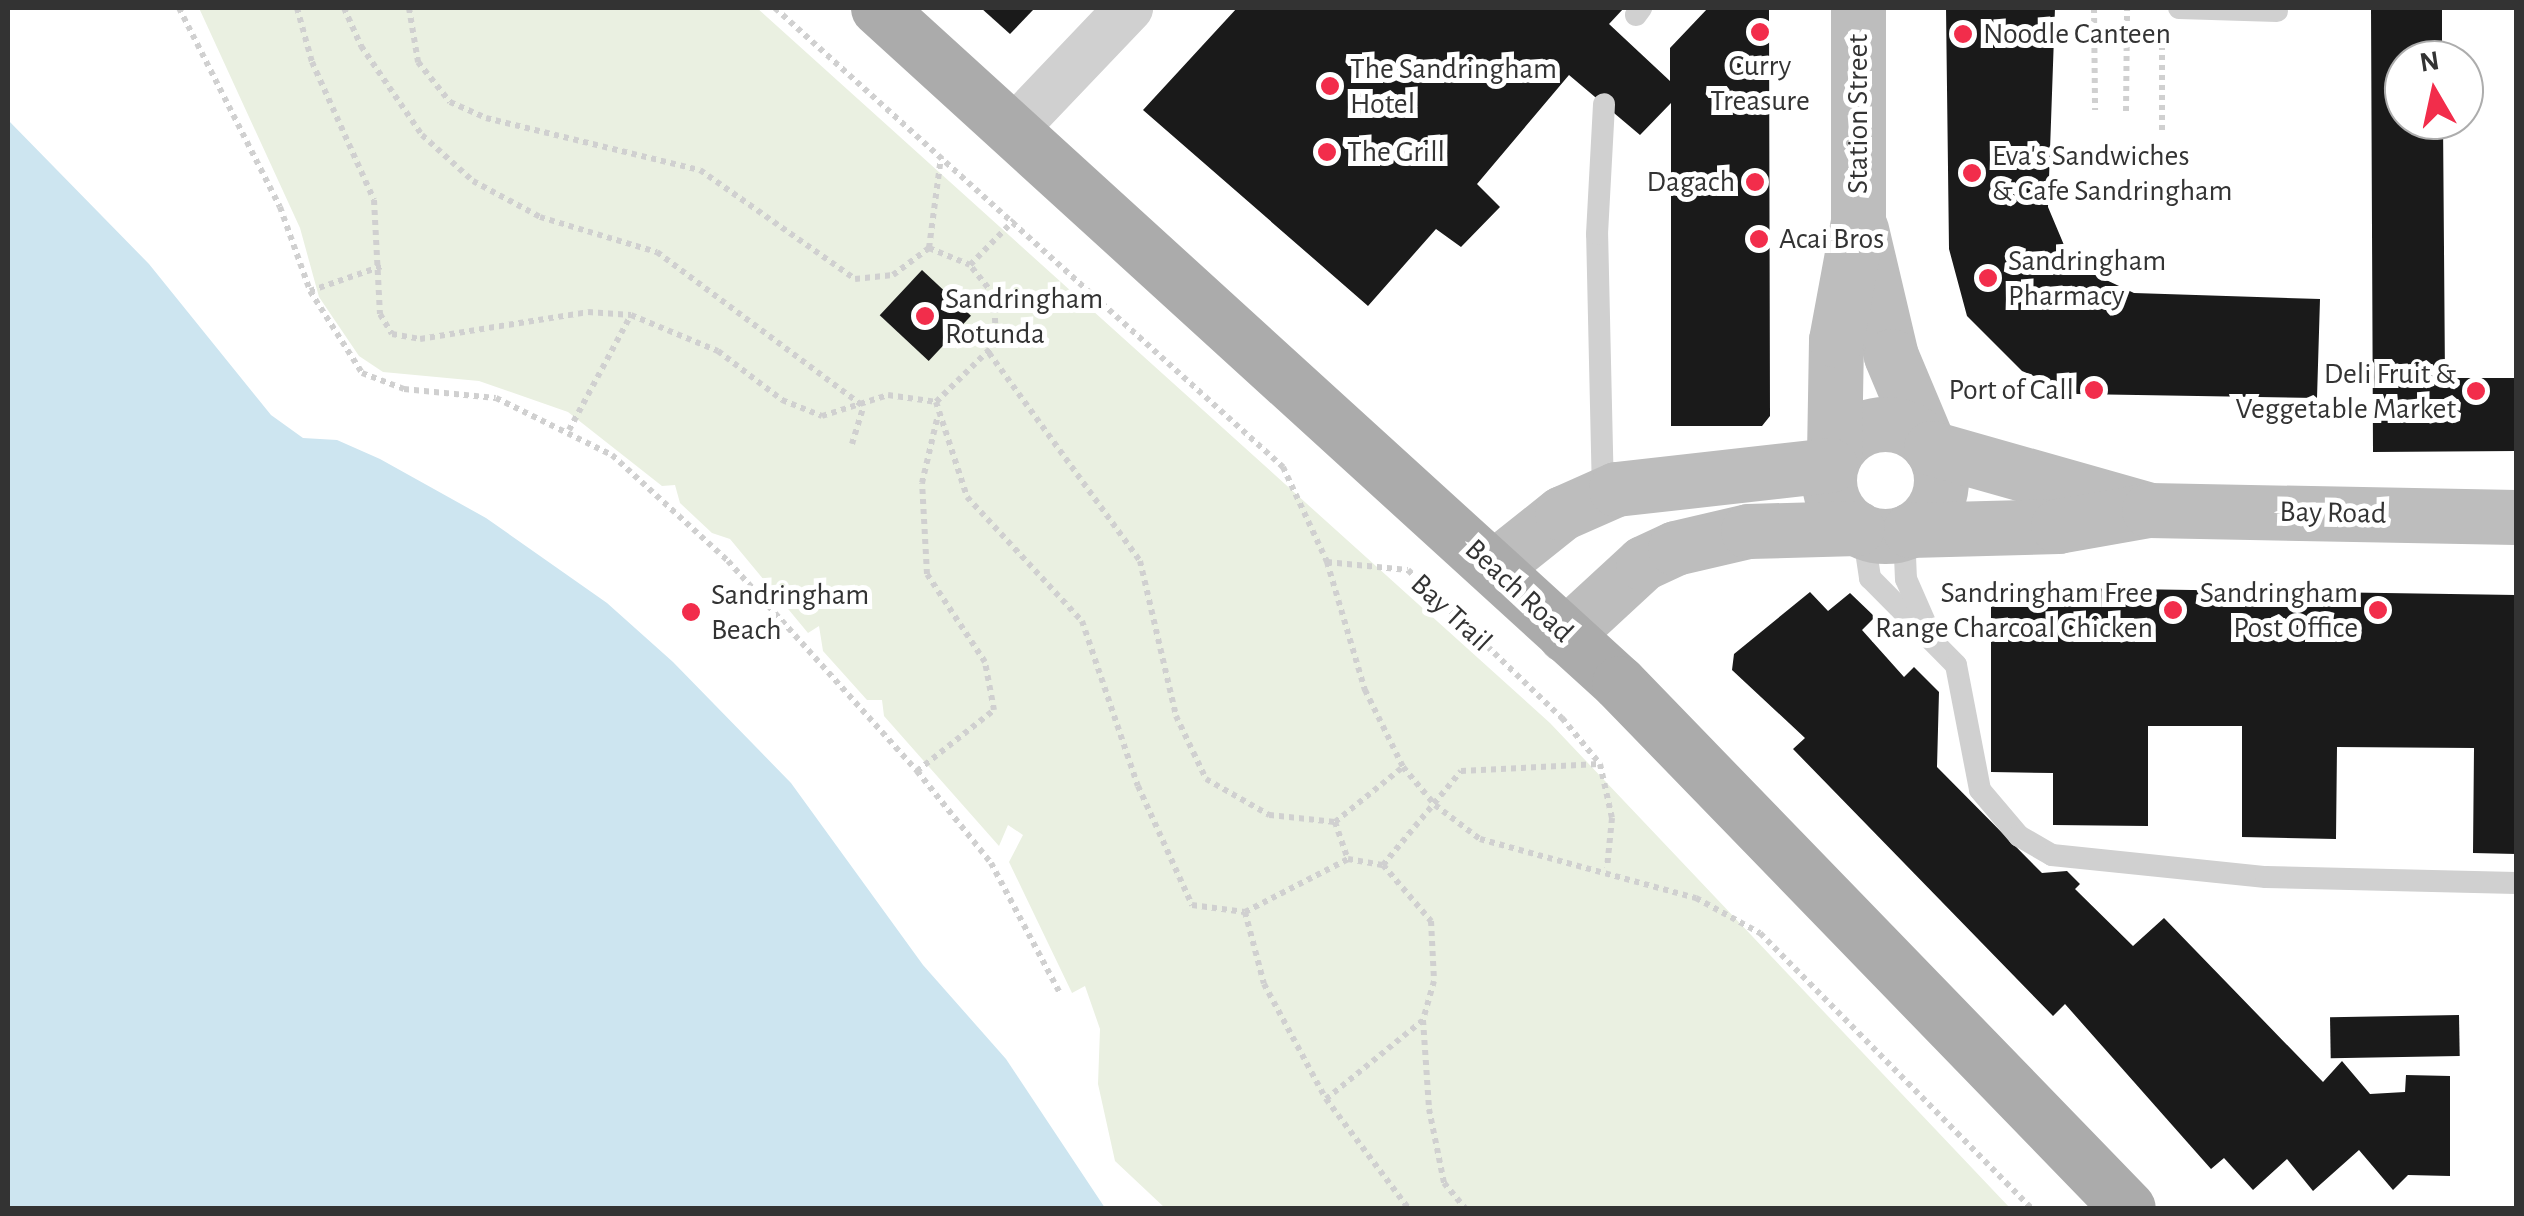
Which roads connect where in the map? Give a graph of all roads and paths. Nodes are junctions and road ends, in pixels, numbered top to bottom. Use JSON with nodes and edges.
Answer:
{"nodes":[{"id":1,"x":179,"y":8,"type":"edge"},
{"id":2,"x":297,"y":8,"type":"edge"},
{"id":3,"x":344,"y":8,"type":"edge"},
{"id":4,"x":409,"y":8,"type":"edge"},
{"id":5,"x":775,"y":8,"type":"edge"},
{"id":6,"x":878,"y":8,"type":"edge"},
{"id":7,"x":1130,"y":8,"type":"edge"},
{"id":8,"x":1858,"y":8,"type":"edge"},
{"id":9,"x":2094,"y":8,"type":"edge"},
{"id":10,"x":2126,"y":8,"type":"edge"},
{"id":11,"x":2277,"y":11,"type":"dead end"},
{"id":12,"x":2170,"y":16,"type":"edge"},
{"id":13,"x":1604,"y":104,"type":"dead end"},
{"id":14,"x":2095,"y":110,"type":"dead end"},
{"id":15,"x":2126,"y":112,"type":"dead end"},
{"id":16,"x":2162,"y":130,"type":"dead end"},
{"id":17,"x":1012,"y":131,"type":"junction"},
{"id":18,"x":941,"y":157,"type":"junction"},
{"id":19,"x":1014,"y":220,"type":"junction"},
{"id":20,"x":1858,"y":221,"type":"junction"},
{"id":21,"x":930,"y":248,"type":"junction"},
{"id":22,"x":970,"y":265,"type":"junction"},
{"id":23,"x":382,"y":266,"type":"junction"},
{"id":24,"x":310,"y":291,"type":"junction"},
{"id":25,"x":631,"y":315,"type":"junction"},
{"id":26,"x":989,"y":353,"type":"junction"},
{"id":27,"x":936,"y":402,"type":"junction"},
{"id":28,"x":863,"y":406,"type":"junction"},
{"id":29,"x":938,"y":418,"type":"junction"},
{"id":30,"x":569,"y":430,"type":"junction"},
{"id":31,"x":852,"y":444,"type":"dead end"},
{"id":32,"x":1929,"y":446,"type":"junction"},
{"id":33,"x":1832,"y":460,"type":"junction"},
{"id":34,"x":1602,"y":494,"type":"junction"},
{"id":35,"x":2150,"y":510,"type":"junction"},
{"id":36,"x":2516,"y":516,"type":"edge"},
{"id":37,"x":1884,"y":530,"type":"junction"},
{"id":38,"x":1327,"y":562,"type":"junction"},
{"id":39,"x":1494,"y":567,"type":"junction"},
{"id":40,"x":1928,"y":630,"type":"junction"},
{"id":41,"x":1566,"y":635,"type":"junction"},
{"id":42,"x":1600,"y":764,"type":"junction"},
{"id":43,"x":1403,"y":767,"type":"junction"},
{"id":44,"x":917,"y":770,"type":"junction"},
{"id":45,"x":1435,"y":806,"type":"junction"},
{"id":46,"x":1336,"y":822,"type":"junction"},
{"id":47,"x":1348,"y":860,"type":"junction"},
{"id":48,"x":1383,"y":865,"type":"junction"},
{"id":49,"x":1607,"y":868,"type":"junction"},
{"id":50,"x":2516,"y":883,"type":"edge"},
{"id":51,"x":1245,"y":912,"type":"junction"},
{"id":52,"x":1061,"y":995,"type":"dead end"},
{"id":53,"x":1423,"y":1020,"type":"junction"},
{"id":54,"x":1326,"y":1099,"type":"junction"},
{"id":55,"x":1408,"y":1208,"type":"edge"},
{"id":56,"x":1465,"y":1208,"type":"edge"},
{"id":57,"x":2031,"y":1208,"type":"edge"},
{"id":58,"x":2128,"y":1208,"type":"edge"}],
"edges":[{"from":1,"to":24,"type":"path"},
{"from":2,"to":23,"type":"path"},
{"from":3,"to":28,"type":"path"},
{"from":4,"to":21,"type":"path"},
{"from":5,"to":18,"type":"path"},
{"from":6,"to":17,"type":"main road","name":"Beach Road"},
{"from":7,"to":17,"type":"street"},
{"from":8,"to":20,"type":"main road","name":"Station Street"},
{"from":9,"to":14,"type":"path"},
{"from":10,"to":15,"type":"path"},
{"from":11,"to":12,"type":"lane"},
{"from":12,"to":16,"type":"path"},
{"from":13,"to":34,"type":"lane"},
{"from":17,"to":39,"type":"main road","name":"Beach Road"},
{"from":18,"to":19,"type":"path"},
{"from":18,"to":21,"type":"path"},
{"from":19,"to":22,"type":"path"},
{"from":19,"to":38,"type":"path"},
{"from":20,"to":32,"type":"main road","name":"Station Street"},
{"from":20,"to":33,"type":"main road","name":"Station Street"},
{"from":21,"to":22,"type":"path"},
{"from":22,"to":26,"type":"path"},
{"from":23,"to":24,"type":"path"},
{"from":23,"to":25,"type":"path"},
{"from":24,"to":30,"type":"path"},
{"from":25,"to":28,"type":"path"},
{"from":25,"to":30,"type":"path"},
{"from":26,"to":27,"type":"path"},
{"from":26,"to":46,"type":"path"},
{"from":27,"to":28,"type":"path"},
{"from":27,"to":29,"type":"path"},
{"from":28,"to":31,"type":"path"},
{"from":29,"to":44,"type":"path"},
{"from":29,"to":51,"type":"path"},
{"from":30,"to":44,"type":"path"},
{"from":32,"to":33,"type":"main road"},
{"from":32,"to":35,"type":"main road","name":"Bay Road"},
{"from":32,"to":37,"type":"main road"},
{"from":33,"to":34,"type":"main road"},
{"from":33,"to":37,"type":"main road"},
{"from":34,"to":39,"type":"main road"},
{"from":35,"to":36,"type":"main road","name":"Bay Road"},
{"from":35,"to":37,"type":"main road","name":"Bay Road"},
{"from":37,"to":40,"type":"lane"},
{"from":37,"to":40,"type":"lane"},
{"from":37,"to":41,"type":"main road","name":"Bay Road"},
{"from":38,"to":42,"type":"path","name":"Bay Trail"},
{"from":38,"to":43,"type":"path"},
{"from":39,"to":41,"type":"main road","name":"Beach Road"},
{"from":40,"to":50,"type":"lane"},
{"from":41,"to":58,"type":"main road","name":"Beach Road"},
{"from":42,"to":45,"type":"path"},
{"from":42,"to":49,"type":"path"},
{"from":43,"to":45,"type":"path"},
{"from":43,"to":46,"type":"path"},
{"from":44,"to":52,"type":"path"},
{"from":45,"to":48,"type":"path"},
{"from":45,"to":49,"type":"path"},
{"from":46,"to":47,"type":"path"},
{"from":47,"to":48,"type":"path"},
{"from":47,"to":51,"type":"path"},
{"from":48,"to":53,"type":"path"},
{"from":49,"to":57,"type":"path"},
{"from":51,"to":54,"type":"path"},
{"from":53,"to":54,"type":"path"},
{"from":53,"to":56,"type":"path"},
{"from":54,"to":55,"type":"path"}]}
